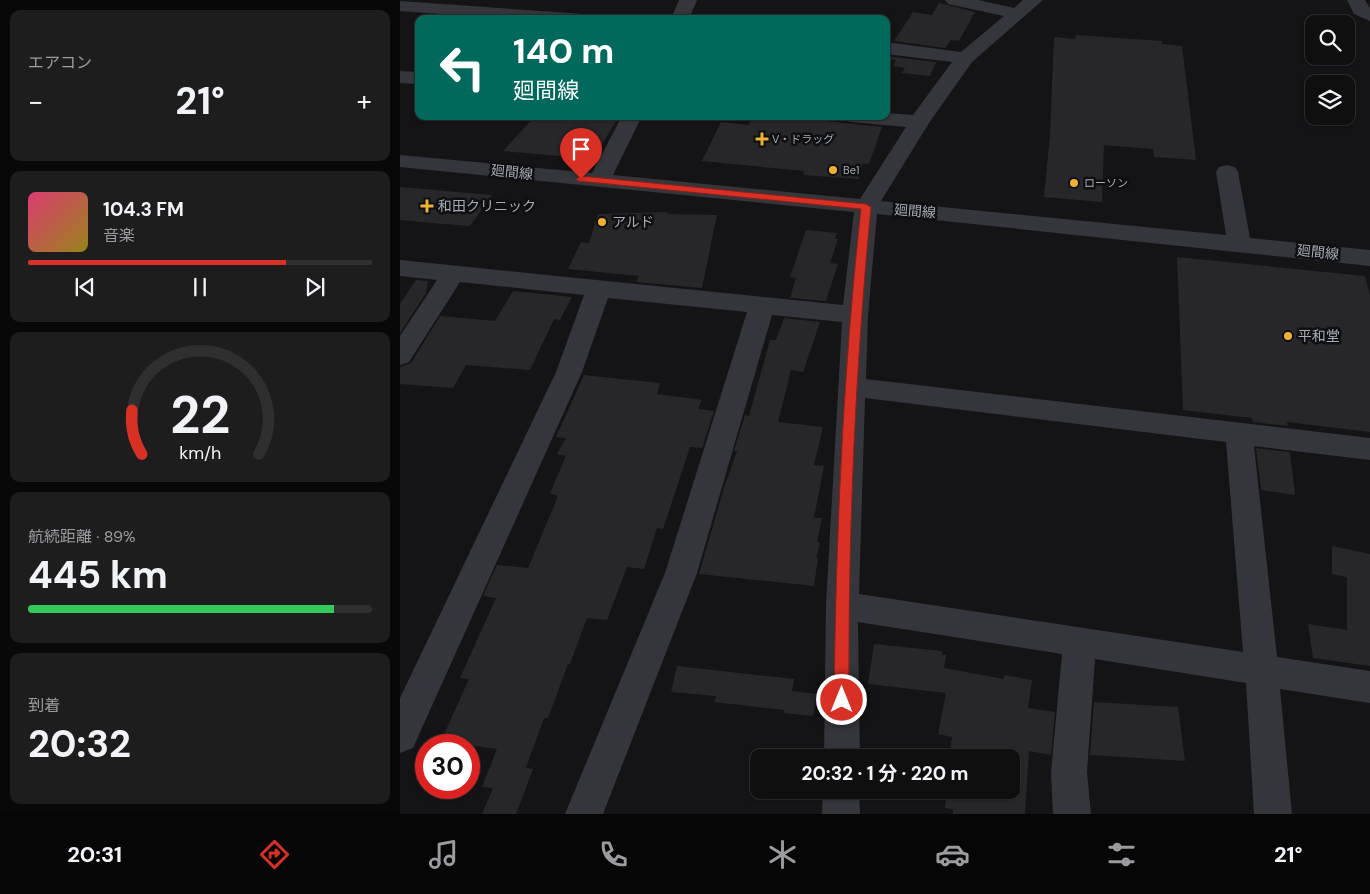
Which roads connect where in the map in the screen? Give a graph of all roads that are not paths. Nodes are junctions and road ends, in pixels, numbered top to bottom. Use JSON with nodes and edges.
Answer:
{"nodes":[{"id":1,"x":688,"y":0,"type":"edge"},
{"id":2,"x":954,"y":0,"type":"edge"},
{"id":3,"x":1034,"y":0,"type":"edge"},
{"id":4,"x":1356,"y":0,"type":"edge"},
{"id":5,"x":400,"y":6,"type":"edge"},
{"id":6,"x":1017,"y":14,"type":"junction"},
{"id":7,"x":527,"y":15,"type":"edge"},
{"id":8,"x":682,"y":15,"type":"edge"},
{"id":9,"x":1370,"y":16,"type":"edge"},
{"id":10,"x":890,"y":48,"type":"edge"},
{"id":11,"x":966,"y":58,"type":"junction"},
{"id":12,"x":400,"y":77,"type":"edge"},
{"id":13,"x":415,"y":78,"type":"edge"},
{"id":14,"x":890,"y":119,"type":"edge"},
{"id":15,"x":630,"y":120,"type":"edge"},
{"id":16,"x":919,"y":122,"type":"junction"},
{"id":17,"x":400,"y":161,"type":"edge"},
{"id":18,"x":1227,"y":172,"type":"dead end"},
{"id":19,"x":599,"y":181,"type":"junction"},
{"id":20,"x":866,"y":207,"type":"junction"},
{"id":21,"x":1239,"y":244,"type":"junction"},
{"id":22,"x":1370,"y":258,"type":"edge"},
{"id":23,"x":400,"y":268,"type":"edge"},
{"id":24,"x":452,"y":274,"type":"junction"},
{"id":25,"x":599,"y":290,"type":"junction"},
{"id":26,"x":762,"y":305,"type":"junction"},
{"id":27,"x":855,"y":315,"type":"junction"},
{"id":28,"x":400,"y":356,"type":"edge"},
{"id":29,"x":852,"y":387,"type":"junction"},
{"id":30,"x":1239,"y":434,"type":"junction"},
{"id":31,"x":1370,"y":449,"type":"edge"},
{"id":32,"x":842,"y":605,"type":"junction"},
{"id":33,"x":1080,"y":643,"type":"junction"},
{"id":34,"x":1262,"y":672,"type":"junction"},
{"id":35,"x":1370,"y":686,"type":"edge"},
{"id":36,"x":400,"y":736,"type":"edge"},
{"id":37,"x":842,"y":749,"type":"edge"},
{"id":38,"x":842,"y":799,"type":"edge"},
{"id":39,"x":584,"y":814,"type":"edge"},
{"id":40,"x":841,"y":814,"type":"edge"},
{"id":41,"x":1072,"y":814,"type":"edge"},
{"id":42,"x":1273,"y":814,"type":"edge"}],
"edges":[{"from":1,"to":8,"type":"street"},
{"from":2,"to":6,"type":"street"},
{"from":3,"to":6,"type":"street"},
{"from":4,"to":9,"type":"street"},
{"from":5,"to":7,"type":"street"},
{"from":6,"to":11,"type":"street"},
{"from":10,"to":11,"type":"street"},
{"from":11,"to":16,"type":"street"},
{"from":12,"to":13,"type":"street"},
{"from":14,"to":16,"type":"street"},
{"from":15,"to":19,"type":"street"},
{"from":16,"to":20,"type":"street"},
{"from":17,"to":19,"type":"street","name":"廻間線"},
{"from":18,"to":21,"type":"street"},
{"from":19,"to":20,"type":"street","name":"廻間線"},
{"from":20,"to":21,"type":"street","name":"廻間線"},
{"from":20,"to":27,"type":"street"},
{"from":21,"to":22,"type":"street","name":"廻間線"},
{"from":23,"to":24,"type":"street"},
{"from":24,"to":25,"type":"street"},
{"from":24,"to":28,"type":"street"},
{"from":25,"to":26,"type":"street"},
{"from":25,"to":36,"type":"street"},
{"from":26,"to":27,"type":"street"},
{"from":26,"to":39,"type":"street"},
{"from":27,"to":29,"type":"street"},
{"from":29,"to":30,"type":"street"},
{"from":29,"to":32,"type":"street"},
{"from":30,"to":31,"type":"street"},
{"from":30,"to":34,"type":"street"},
{"from":32,"to":33,"type":"street"},
{"from":32,"to":37,"type":"street"},
{"from":33,"to":34,"type":"street"},
{"from":33,"to":41,"type":"street"},
{"from":34,"to":35,"type":"street"},
{"from":34,"to":42,"type":"street"},
{"from":38,"to":40,"type":"street"}]}
